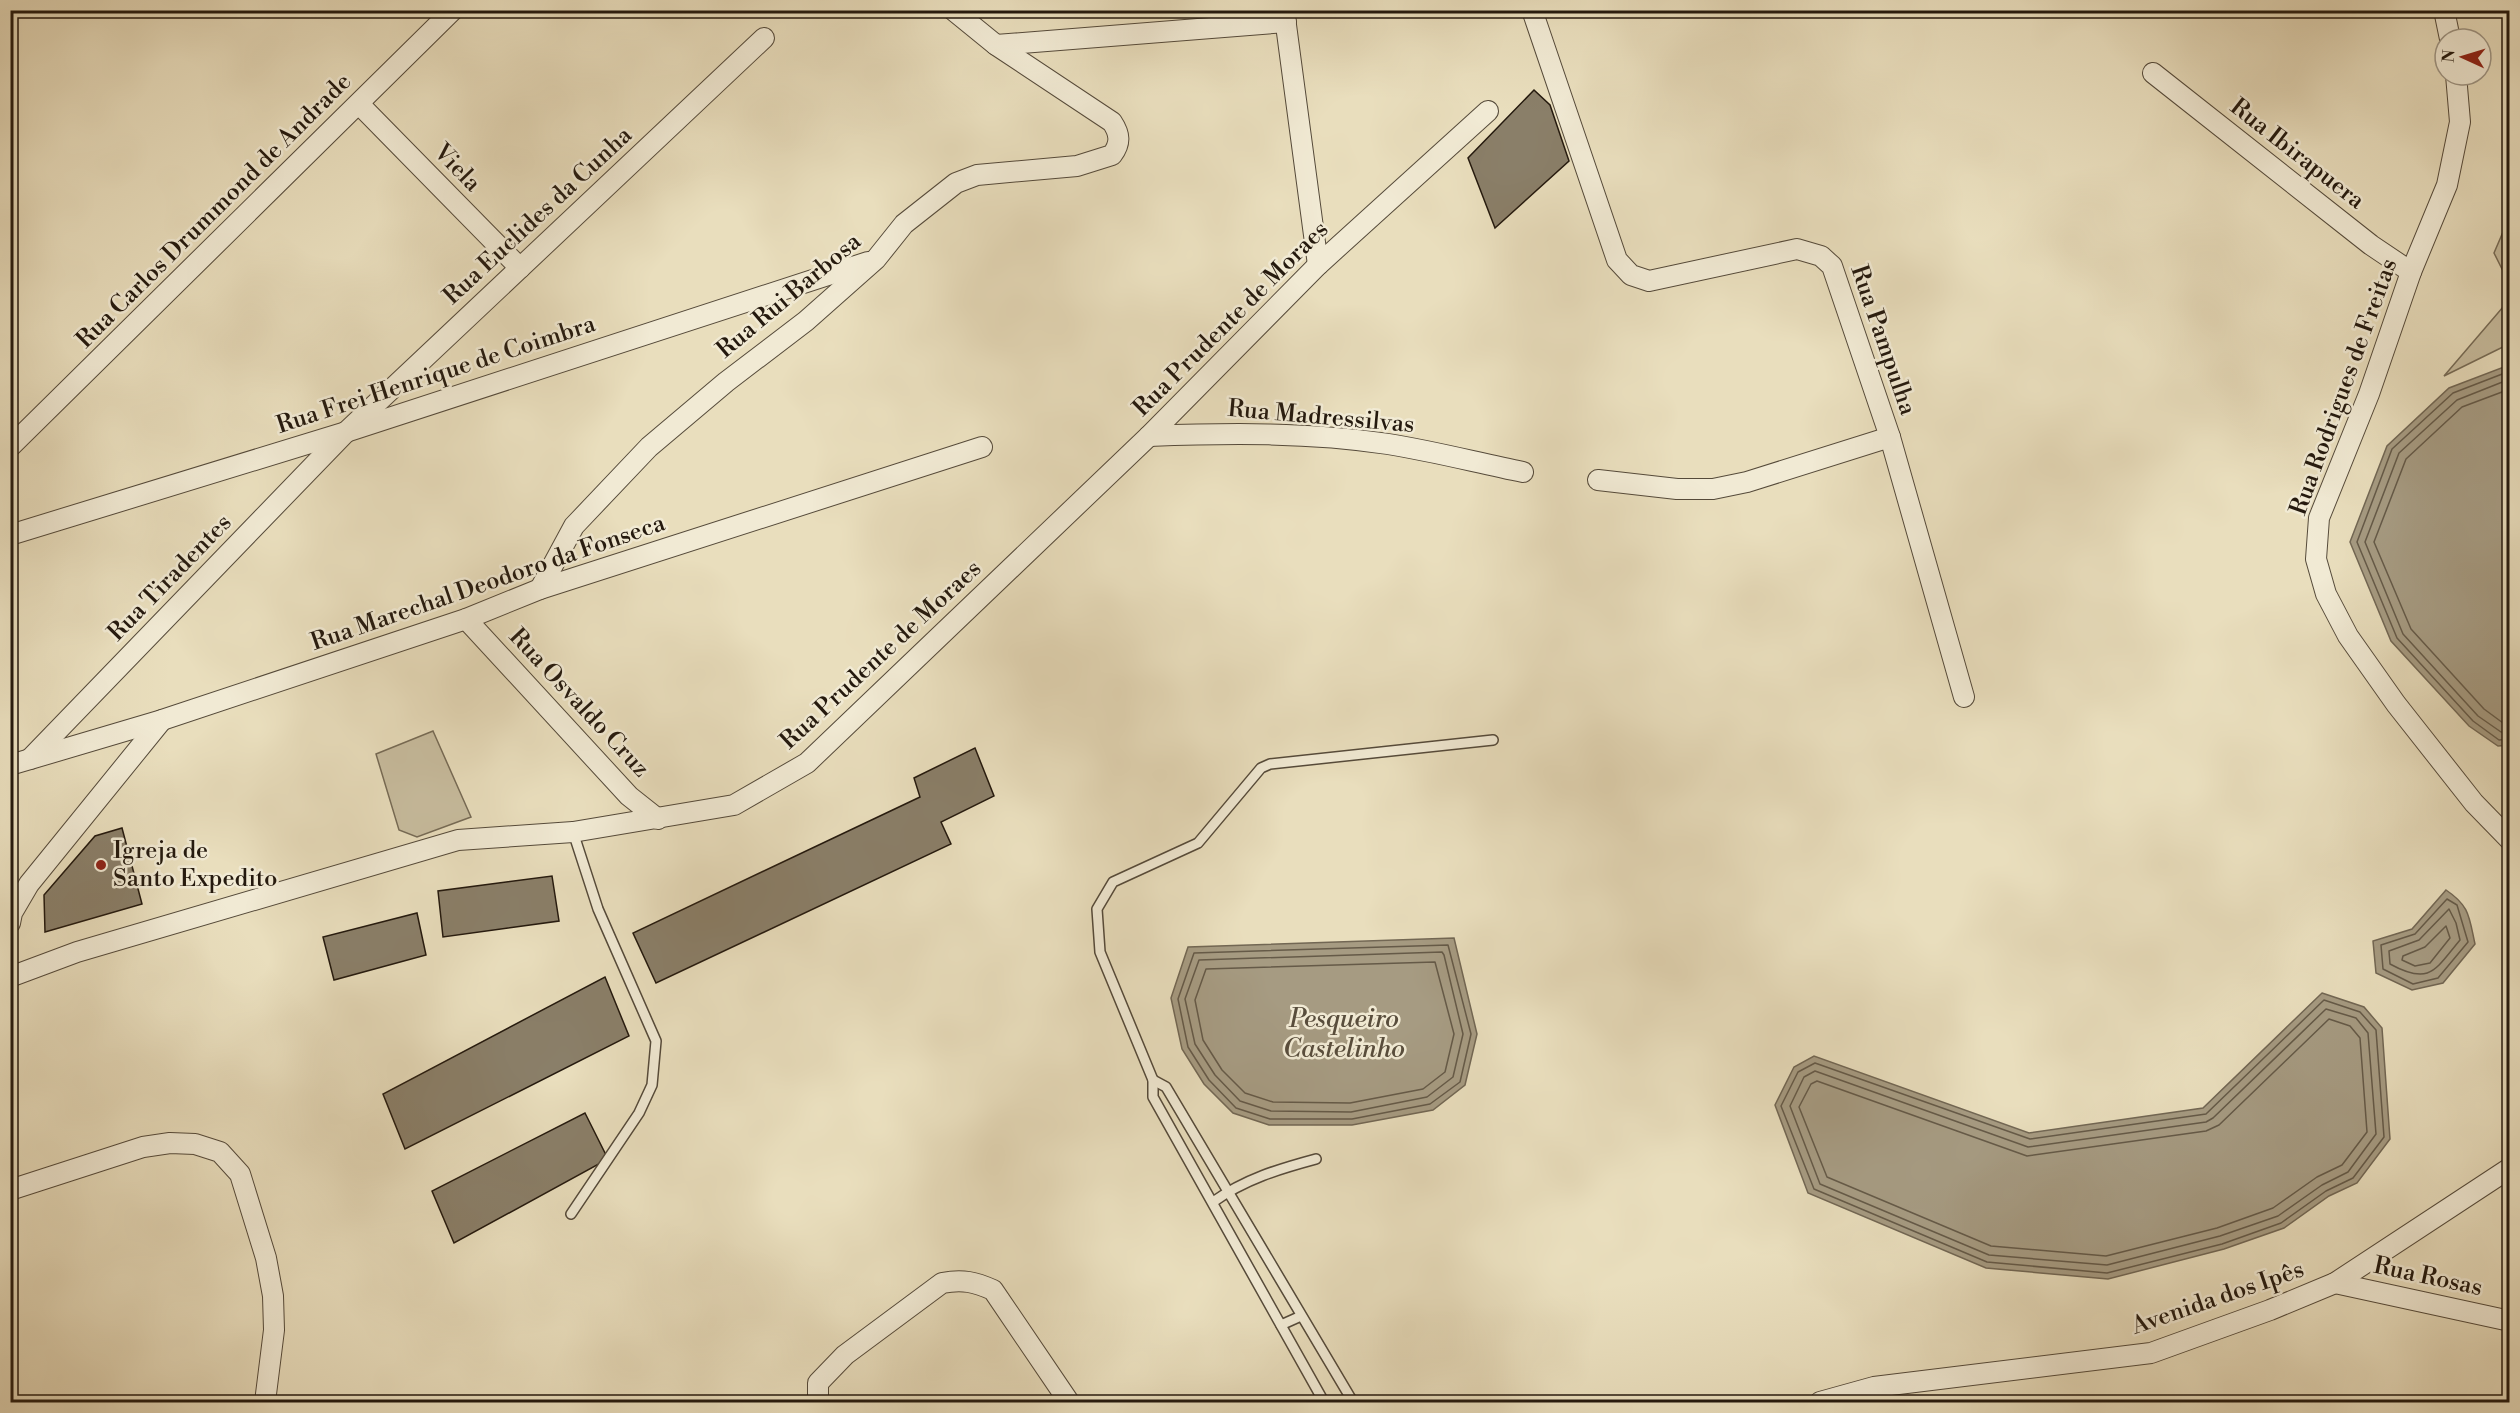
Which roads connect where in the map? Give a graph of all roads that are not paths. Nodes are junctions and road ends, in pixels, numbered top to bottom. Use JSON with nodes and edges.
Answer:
{"nodes":[{"id":1,"x":453,"y":10,"type":"edge"},
{"id":2,"x":953,"y":10,"type":"edge"},
{"id":3,"x":1532,"y":10,"type":"edge"},
{"id":4,"x":2444,"y":10,"type":"edge"},
{"id":5,"x":1285,"y":16,"type":"edge"},
{"id":6,"x":2448,"y":27,"type":"edge"},
{"id":7,"x":764,"y":38,"type":"dead end"},
{"id":8,"x":996,"y":45,"type":"junction"},
{"id":9,"x":2153,"y":73,"type":"dead end"},
{"id":10,"x":2457,"y":87,"type":"edge"},
{"id":11,"x":359,"y":104,"type":"junction"},
{"id":12,"x":1488,"y":111,"type":"dead end"},
{"id":13,"x":876,"y":259,"type":"junction"},
{"id":14,"x":1318,"y":265,"type":"junction"},
{"id":15,"x":520,"y":268,"type":"junction"},
{"id":16,"x":2411,"y":272,"type":"junction"},
{"id":17,"x":346,"y":432,"type":"junction"},
{"id":18,"x":1149,"y":436,"type":"junction"},
{"id":19,"x":1890,"y":437,"type":"junction"},
{"id":20,"x":10,"y":447,"type":"edge"},
{"id":21,"x":982,"y":447,"type":"dead end"},
{"id":22,"x":1523,"y":472,"type":"dead end"},
{"id":23,"x":1598,"y":480,"type":"dead end"},
{"id":24,"x":10,"y":535,"type":"edge"},
{"id":25,"x":540,"y":589,"type":"junction"},
{"id":26,"x":466,"y":619,"type":"junction"},
{"id":27,"x":1964,"y":697,"type":"dead end"},
{"id":28,"x":162,"y":720,"type":"junction"},
{"id":29,"x":1493,"y":740,"type":"dead end"},
{"id":30,"x":30,"y":759,"type":"junction"},
{"id":31,"x":10,"y":765,"type":"edge"},
{"id":32,"x":658,"y":819,"type":"junction"},
{"id":33,"x":573,"y":832,"type":"junction"},
{"id":34,"x":2510,"y":840,"type":"edge"},
{"id":35,"x":10,"y":922,"type":"edge"},
{"id":36,"x":10,"y":977,"type":"edge"},
{"id":37,"x":1153,"y":1080,"type":"junction"},
{"id":38,"x":1316,"y":1159,"type":"dead end"},
{"id":39,"x":2510,"y":1168,"type":"edge"},
{"id":40,"x":10,"y":1190,"type":"edge"},
{"id":41,"x":1228,"y":1191,"type":"junction"},
{"id":42,"x":1213,"y":1202,"type":"junction"},
{"id":43,"x":571,"y":1214,"type":"dead end"},
{"id":44,"x":2335,"y":1283,"type":"junction"},
{"id":45,"x":1301,"y":1316,"type":"junction"},
{"id":46,"x":2510,"y":1321,"type":"edge"},
{"id":47,"x":1281,"y":1325,"type":"junction"},
{"id":48,"x":265,"y":1402,"type":"edge"},
{"id":49,"x":818,"y":1402,"type":"edge"},
{"id":50,"x":1069,"y":1402,"type":"edge"},
{"id":51,"x":1324,"y":1402,"type":"edge"},
{"id":52,"x":1353,"y":1402,"type":"edge"},
{"id":53,"x":1820,"y":1402,"type":"edge"}],
"edges":[{"from":1,"to":11,"type":"street","name":"Rua Carlos Drummond de Andrade"},
{"from":2,"to":8,"type":"street"},
{"from":3,"to":19,"type":"street","name":"Rua Pampulha"},
{"from":4,"to":6,"type":"street"},
{"from":5,"to":8,"type":"street"},
{"from":5,"to":14,"type":"street"},
{"from":7,"to":15,"type":"street","name":"Rua Euclides da Cunha"},
{"from":8,"to":13,"type":"street","name":"Rua Rui Barbosa"},
{"from":9,"to":16,"type":"street","name":"Rua Ibirapuera"},
{"from":10,"to":16,"type":"street","name":"Rua Rodrigues de Freitas"},
{"from":11,"to":15,"type":"street","name":"Viela"},
{"from":11,"to":20,"type":"street","name":"Rua Carlos Drummond de Andrade"},
{"from":12,"to":14,"type":"street","name":"Rua Prudente de Moraes"},
{"from":13,"to":17,"type":"street","name":"Rua Frei Henrique de Coimbra"},
{"from":13,"to":25,"type":"street","name":"Rua Rui Barbosa"},
{"from":14,"to":18,"type":"street","name":"Rua Prudente de Moraes"},
{"from":15,"to":17,"type":"street","name":"Rua Euclides da Cunha"},
{"from":16,"to":34,"type":"street","name":"Rua Rodrigues de Freitas"},
{"from":17,"to":24,"type":"street","name":"Rua Frei Henrique de Coimbra"},
{"from":17,"to":30,"type":"street","name":"Rua Tiradentes"},
{"from":18,"to":22,"type":"street","name":"Rua Madressilvas"},
{"from":18,"to":32,"type":"street","name":"Rua Prudente de Moraes"},
{"from":19,"to":23,"type":"street"},
{"from":19,"to":27,"type":"street","name":"Rua Pampulha"},
{"from":21,"to":25,"type":"street","name":"Rua Marechal Deodoro da Fonseca"},
{"from":25,"to":26,"type":"street","name":"Rua Marechal Deodoro da Fonseca"},
{"from":26,"to":28,"type":"street","name":"Rua Marechal Deodoro da Fonseca"},
{"from":26,"to":32,"type":"street","name":"Rua Osvaldo Cruz"},
{"from":28,"to":30,"type":"street","name":"Rua Marechal Deodoro da Fonseca"},
{"from":28,"to":35,"type":"street"},
{"from":29,"to":37,"type":"lane"},
{"from":30,"to":31,"type":"street","name":"Rua Marechal Deodoro da Fonseca"},
{"from":32,"to":33,"type":"street","name":"Rua Prudente de Moraes"},
{"from":33,"to":36,"type":"street","name":"Rua Prudente de Moraes"},
{"from":33,"to":43,"type":"lane"},
{"from":37,"to":41,"type":"lane"},
{"from":37,"to":42,"type":"lane"},
{"from":38,"to":41,"type":"lane"},
{"from":39,"to":44,"type":"street","name":"Avenida dos Ipês"},
{"from":40,"to":48,"type":"street"},
{"from":41,"to":42,"type":"lane"},
{"from":41,"to":45,"type":"lane"},
{"from":42,"to":47,"type":"lane"},
{"from":44,"to":46,"type":"street","name":"Rua Rosas"},
{"from":44,"to":53,"type":"street","name":"Avenida dos Ipês"},
{"from":45,"to":47,"type":"lane"},
{"from":45,"to":52,"type":"lane"},
{"from":47,"to":51,"type":"lane"},
{"from":49,"to":50,"type":"street"}]}
